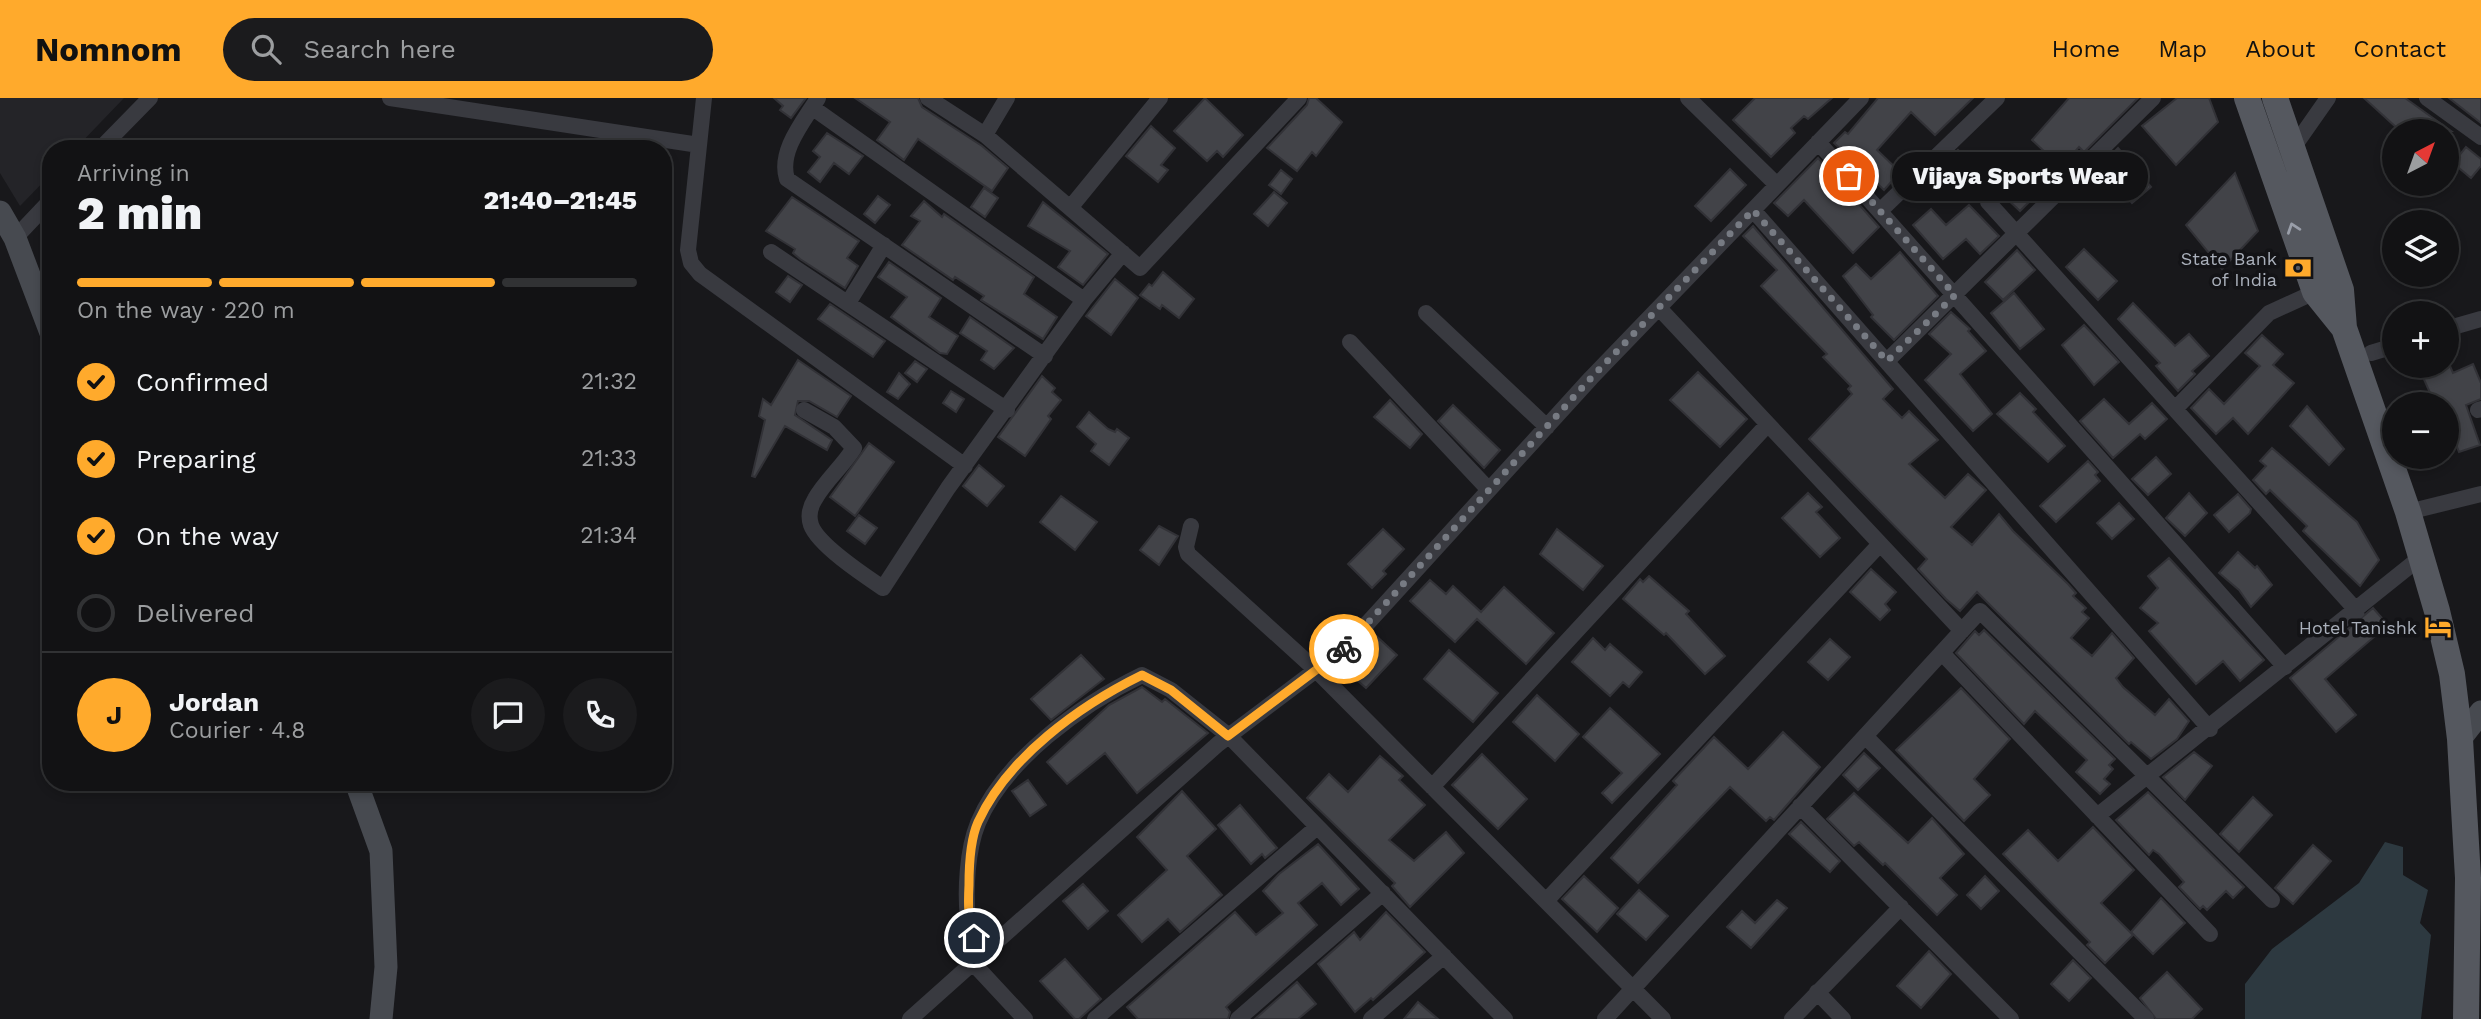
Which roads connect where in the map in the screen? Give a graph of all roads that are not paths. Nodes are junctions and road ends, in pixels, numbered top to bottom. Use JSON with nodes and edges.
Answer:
{"nodes":[{"id":1,"x":150,"y":98,"type":"edge"},
{"id":2,"x":390,"y":98,"type":"edge"},
{"id":3,"x":704,"y":98,"type":"edge"},
{"id":4,"x":928,"y":98,"type":"edge"},
{"id":5,"x":1007,"y":98,"type":"edge"},
{"id":6,"x":1160,"y":98,"type":"edge"},
{"id":7,"x":1299,"y":98,"type":"edge"},
{"id":8,"x":1688,"y":98,"type":"edge"},
{"id":9,"x":1860,"y":98,"type":"edge"},
{"id":10,"x":1997,"y":98,"type":"edge"},
{"id":11,"x":2153,"y":98,"type":"edge"},
{"id":12,"x":2247,"y":98,"type":"edge"},
{"id":13,"x":2275,"y":98,"type":"edge"},
{"id":14,"x":2328,"y":98,"type":"edge"},
{"id":15,"x":2427,"y":98,"type":"edge"},
{"id":16,"x":816,"y":103,"type":"edge"},
{"id":17,"x":985,"y":135,"type":"junction"},
{"id":18,"x":2481,"y":137,"type":"edge"},
{"id":19,"x":109,"y":140,"type":"edge"},
{"id":20,"x":666,"y":140,"type":"edge"},
{"id":21,"x":672,"y":141,"type":"edge"},
{"id":22,"x":1818,"y":142,"type":"junction"},
{"id":23,"x":699,"y":145,"type":"junction"},
{"id":24,"x":2293,"y":148,"type":"junction"},
{"id":25,"x":1777,"y":185,"type":"junction"},
{"id":26,"x":1988,"y":201,"type":"dead end"},
{"id":27,"x":1070,"y":208,"type":"junction"},
{"id":28,"x":42,"y":210,"type":"edge"},
{"id":29,"x":1753,"y":210,"type":"junction"},
{"id":30,"x":1880,"y":211,"type":"junction"},
{"id":31,"x":0,"y":212,"type":"edge"},
{"id":32,"x":2017,"y":233,"type":"junction"},
{"id":33,"x":15,"y":238,"type":"junction"},
{"id":34,"x":884,"y":245,"type":"junction"},
{"id":35,"x":771,"y":252,"type":"dead end"},
{"id":36,"x":1123,"y":253,"type":"junction"},
{"id":37,"x":2315,"y":292,"type":"junction"},
{"id":38,"x":1955,"y":295,"type":"junction"},
{"id":39,"x":1084,"y":300,"type":"junction"},
{"id":40,"x":848,"y":303,"type":"junction"},
{"id":41,"x":42,"y":308,"type":"edge"},
{"id":42,"x":1659,"y":308,"type":"junction"},
{"id":43,"x":1426,"y":313,"type":"dead end"},
{"id":44,"x":2481,"y":319,"type":"edge"},
{"id":45,"x":2459,"y":325,"type":"edge"},
{"id":46,"x":2344,"y":328,"type":"junction"},
{"id":47,"x":1350,"y":342,"type":"dead end"},
{"id":48,"x":2382,"y":350,"type":"edge"},
{"id":49,"x":2371,"y":353,"type":"dead end"},
{"id":50,"x":1045,"y":356,"type":"junction"},
{"id":51,"x":1887,"y":361,"type":"junction"},
{"id":52,"x":2175,"y":409,"type":"junction"},
{"id":53,"x":804,"y":410,"type":"dead end"},
{"id":54,"x":1007,"y":410,"type":"junction"},
{"id":55,"x":1768,"y":424,"type":"junction"},
{"id":56,"x":1547,"y":427,"type":"junction"},
{"id":57,"x":965,"y":466,"type":"junction"},
{"id":58,"x":1489,"y":490,"type":"junction"},
{"id":59,"x":2481,"y":494,"type":"edge"},
{"id":60,"x":2408,"y":512,"type":"junction"},
{"id":61,"x":1191,"y":526,"type":"dead end"},
{"id":62,"x":1880,"y":544,"type":"junction"},
{"id":63,"x":2421,"y":557,"type":"junction"},
{"id":64,"x":2357,"y":611,"type":"junction"},
{"id":65,"x":1962,"y":631,"type":"junction"},
{"id":66,"x":1941,"y":653,"type":"junction"},
{"id":67,"x":2285,"y":667,"type":"junction"},
{"id":68,"x":1316,"y":670,"type":"junction"},
{"id":69,"x":2481,"y":712,"type":"edge"},
{"id":70,"x":2210,"y":729,"type":"junction"},
{"id":71,"x":1228,"y":736,"type":"junction"},
{"id":72,"x":1865,"y":736,"type":"junction"},
{"id":73,"x":2460,"y":739,"type":"junction"},
{"id":74,"x":2150,"y":776,"type":"junction"},
{"id":75,"x":1432,"y":787,"type":"junction"},
{"id":76,"x":359,"y":791,"type":"edge"},
{"id":77,"x":1801,"y":806,"type":"junction"},
{"id":78,"x":2097,"y":816,"type":"junction"},
{"id":79,"x":1317,"y":827,"type":"junction"},
{"id":80,"x":1382,"y":893,"type":"junction"},
{"id":81,"x":2272,"y":900,"type":"dead end"},
{"id":82,"x":1545,"y":901,"type":"junction"},
{"id":83,"x":1901,"y":907,"type":"junction"},
{"id":84,"x":2210,"y":934,"type":"dead end"},
{"id":85,"x":1444,"y":956,"type":"junction"},
{"id":86,"x":976,"y":958,"type":"junction"},
{"id":87,"x":1632,"y":988,"type":"junction"},
{"id":88,"x":1817,"y":992,"type":"junction"},
{"id":89,"x":381,"y":1019,"type":"edge"},
{"id":90,"x":910,"y":1019,"type":"edge"},
{"id":91,"x":1025,"y":1019,"type":"edge"},
{"id":92,"x":1095,"y":1019,"type":"edge"},
{"id":93,"x":1238,"y":1019,"type":"edge"},
{"id":94,"x":1371,"y":1019,"type":"edge"},
{"id":95,"x":1505,"y":1019,"type":"edge"},
{"id":96,"x":1605,"y":1019,"type":"edge"},
{"id":97,"x":1663,"y":1019,"type":"edge"},
{"id":98,"x":1791,"y":1019,"type":"edge"},
{"id":99,"x":1843,"y":1019,"type":"edge"},
{"id":100,"x":2011,"y":1019,"type":"edge"},
{"id":101,"x":2146,"y":1019,"type":"edge"},
{"id":102,"x":2466,"y":1019,"type":"edge"}],
"edges":[{"from":1,"to":19,"type":"street"},
{"from":2,"to":20,"type":"street"},
{"from":3,"to":23,"type":"street"},
{"from":4,"to":17,"type":"street"},
{"from":5,"to":17,"type":"street"},
{"from":6,"to":27,"type":"street"},
{"from":7,"to":36,"type":"street"},
{"from":8,"to":25,"type":"street"},
{"from":9,"to":22,"type":"street"},
{"from":10,"to":30,"type":"street"},
{"from":11,"to":32,"type":"street"},
{"from":37,"to":12,"type":"main road","one_way":true},
{"from":13,"to":24,"type":"main road"},
{"from":14,"to":24,"type":"street"},
{"from":15,"to":18,"type":"street"},
{"from":16,"to":34,"type":"street"},
{"from":16,"to":39,"type":"street"},
{"from":17,"to":27,"type":"street"},
{"from":21,"to":23,"type":"street"},
{"from":22,"to":25,"type":"street"},
{"from":22,"to":30,"type":"street"},
{"from":23,"to":57,"type":"street"},
{"from":24,"to":46,"type":"main road"},
{"from":25,"to":29,"type":"street"},
{"from":26,"to":32,"type":"street"},
{"from":27,"to":36,"type":"street"},
{"from":28,"to":33,"type":"street"},
{"from":29,"to":42,"type":"street"},
{"from":29,"to":51,"type":"street"},
{"from":30,"to":38,"type":"street"},
{"from":31,"to":33,"type":"street"},
{"from":32,"to":38,"type":"street"},
{"from":32,"to":52,"type":"street"},
{"from":33,"to":41,"type":"street"},
{"from":34,"to":40,"type":"street"},
{"from":34,"to":50,"type":"street"},
{"from":35,"to":40,"type":"street"},
{"from":36,"to":39,"type":"street"},
{"from":37,"to":46,"type":"main road"},
{"from":37,"to":52,"type":"street"},
{"from":38,"to":51,"type":"street"},
{"from":38,"to":67,"type":"street"},
{"from":39,"to":50,"type":"street"},
{"from":40,"to":54,"type":"street"},
{"from":42,"to":55,"type":"street"},
{"from":42,"to":56,"type":"street"},
{"from":43,"to":56,"type":"street"},
{"from":44,"to":45,"type":"street"},
{"from":46,"to":60,"type":"main road"},
{"from":47,"to":58,"type":"street"},
{"from":48,"to":49,"type":"street"},
{"from":50,"to":54,"type":"street"},
{"from":51,"to":70,"type":"street"},
{"from":52,"to":64,"type":"street"},
{"from":53,"to":57,"type":"street"},
{"from":54,"to":57,"type":"street"},
{"from":55,"to":62,"type":"street"},
{"from":55,"to":75,"type":"street"},
{"from":56,"to":58,"type":"street"},
{"from":58,"to":68,"type":"street"},
{"from":59,"to":60,"type":"street"},
{"from":60,"to":63,"type":"main road"},
{"from":61,"to":68,"type":"street"},
{"from":62,"to":65,"type":"street"},
{"from":62,"to":82,"type":"street"},
{"from":63,"to":64,"type":"street"},
{"from":63,"to":73,"type":"main road"},
{"from":64,"to":67,"type":"street"},
{"from":65,"to":66,"type":"street"},
{"from":65,"to":74,"type":"street"},
{"from":66,"to":72,"type":"street"},
{"from":66,"to":78,"type":"street"},
{"from":67,"to":70,"type":"street"},
{"from":68,"to":71,"type":"street"},
{"from":68,"to":75,"type":"street"},
{"from":69,"to":73,"type":"street"},
{"from":70,"to":74,"type":"street"},
{"from":71,"to":79,"type":"street"},
{"from":71,"to":86,"type":"street"},
{"from":71,"to":86,"type":"street"},
{"from":72,"to":77,"type":"street"},
{"from":72,"to":101,"type":"street"},
{"from":73,"to":102,"type":"main road"},
{"from":74,"to":78,"type":"street"},
{"from":74,"to":81,"type":"street"},
{"from":75,"to":82,"type":"street"},
{"from":76,"to":89,"type":"street"},
{"from":77,"to":83,"type":"street"},
{"from":77,"to":87,"type":"street"},
{"from":78,"to":84,"type":"street"},
{"from":79,"to":80,"type":"street"},
{"from":79,"to":92,"type":"street"},
{"from":80,"to":85,"type":"street"},
{"from":80,"to":93,"type":"street"},
{"from":82,"to":87,"type":"street"},
{"from":83,"to":88,"type":"street"},
{"from":83,"to":100,"type":"street"},
{"from":85,"to":94,"type":"street"},
{"from":85,"to":95,"type":"street"},
{"from":86,"to":90,"type":"street"},
{"from":86,"to":91,"type":"street"},
{"from":87,"to":96,"type":"street"},
{"from":87,"to":97,"type":"street"},
{"from":88,"to":98,"type":"street"},
{"from":88,"to":99,"type":"street"}]}
